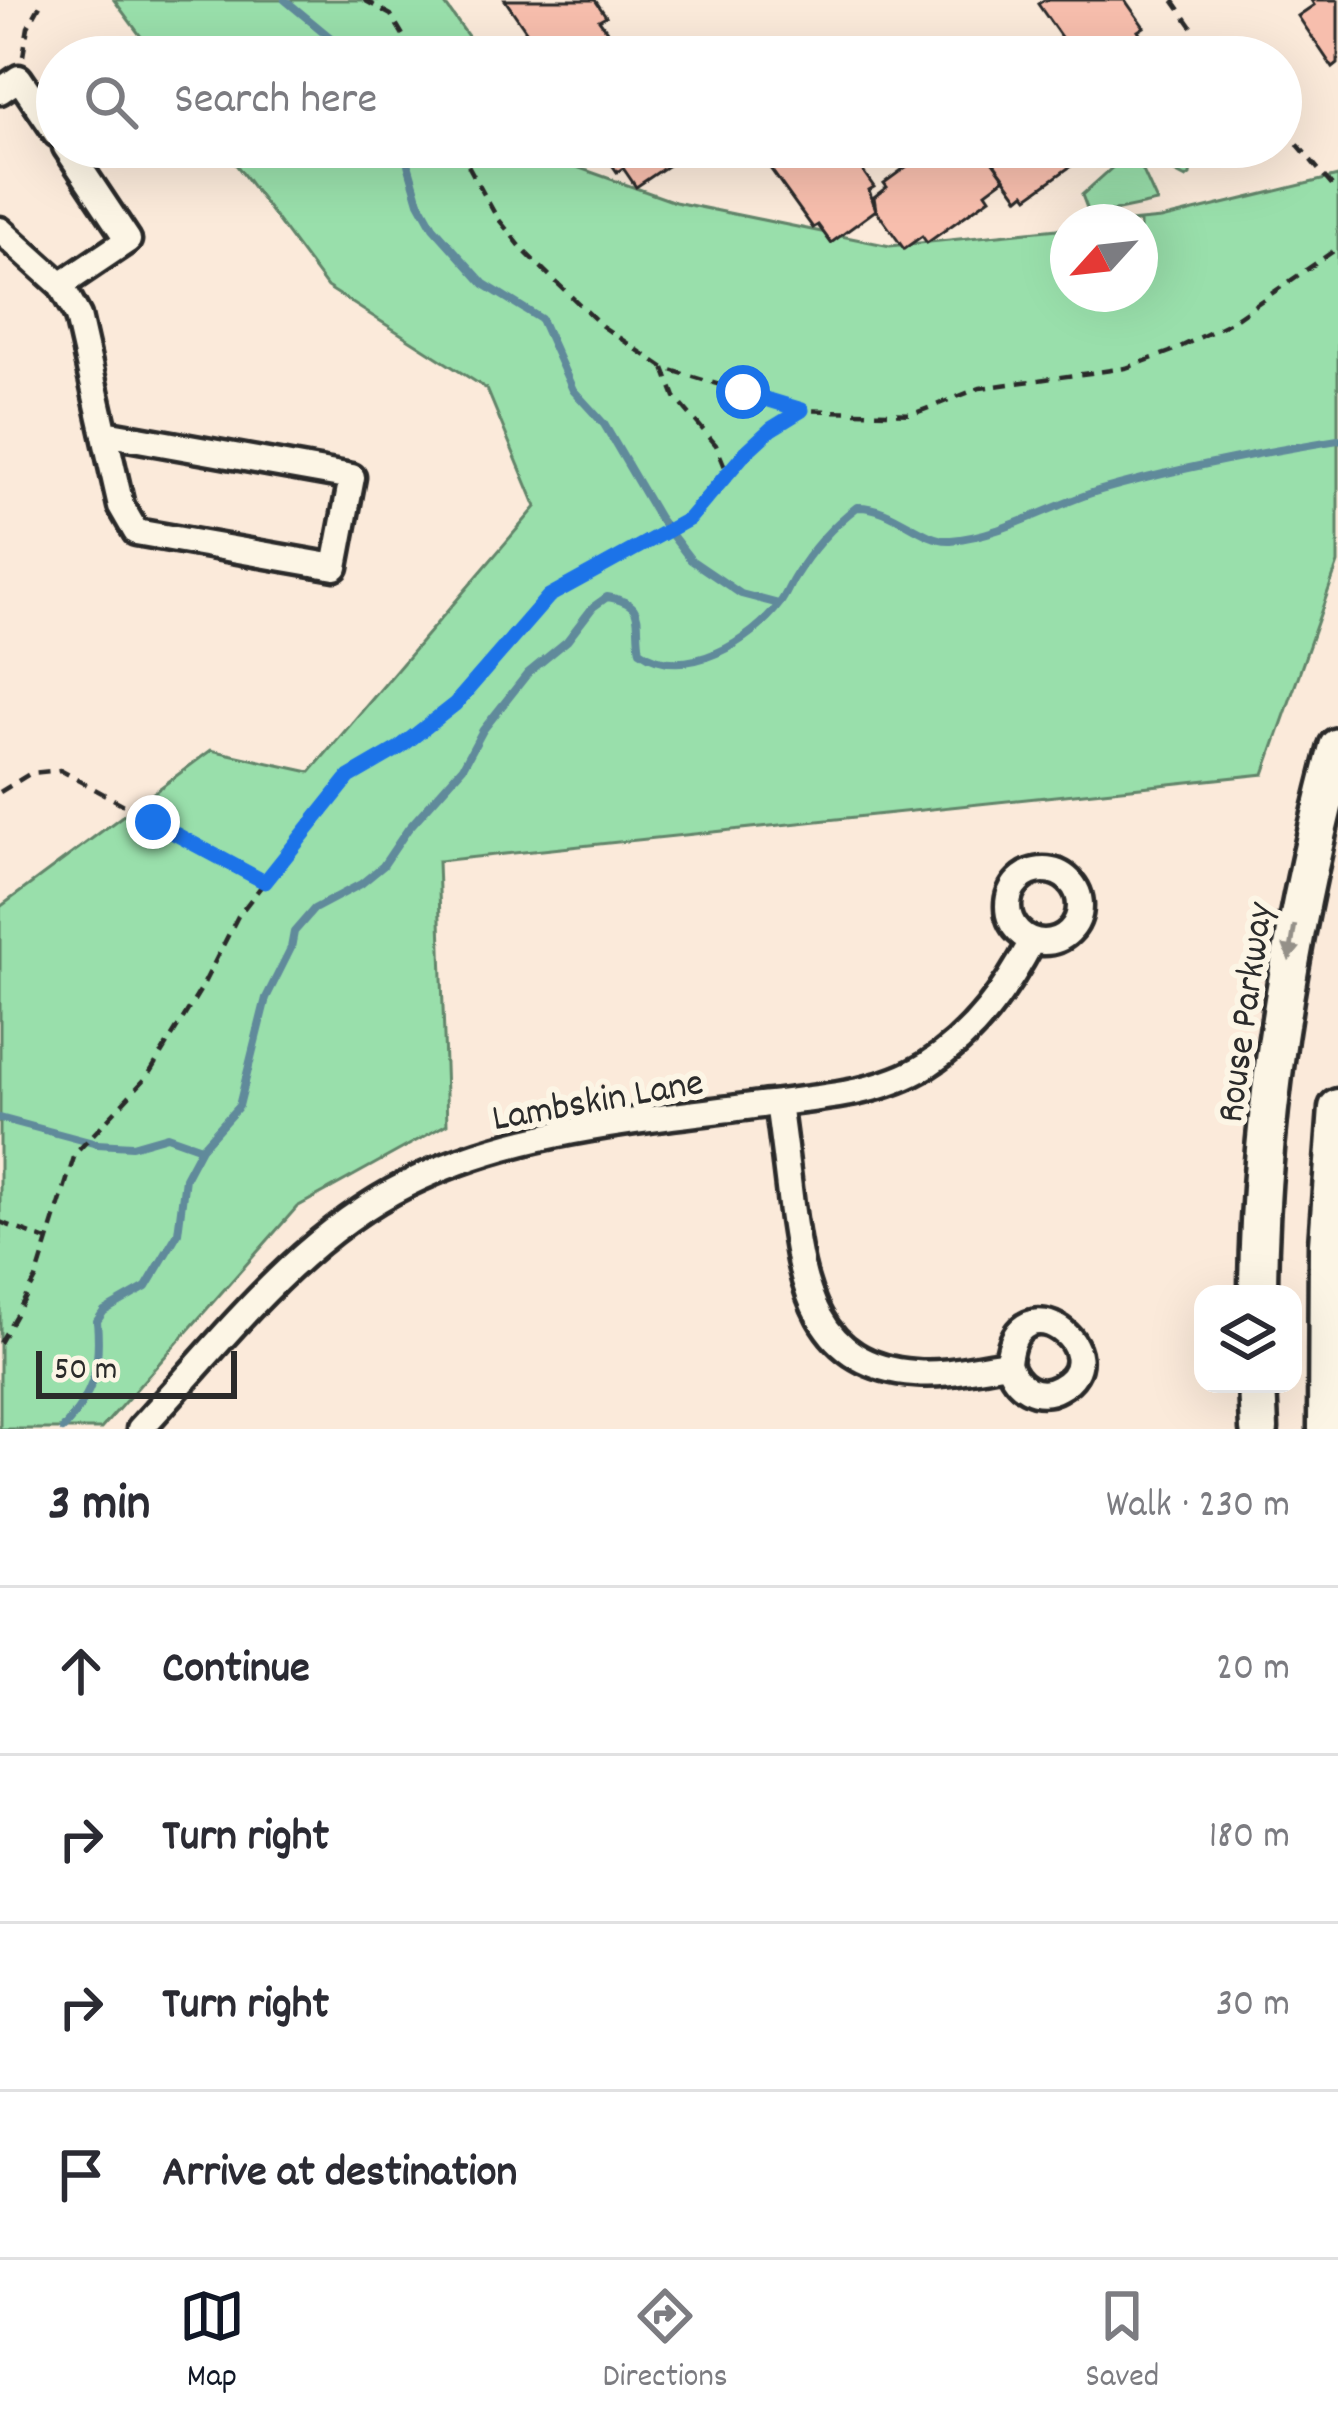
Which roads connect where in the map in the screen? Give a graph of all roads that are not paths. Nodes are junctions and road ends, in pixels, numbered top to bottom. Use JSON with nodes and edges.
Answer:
{"nodes":[{"id":1,"x":10,"y":85,"type":"edge"},
{"id":2,"x":36,"y":112,"type":"edge"},
{"id":3,"x":80,"y":168,"type":"edge"},
{"id":4,"x":0,"y":230,"type":"edge"},
{"id":5,"x":61,"y":285,"type":"junction"},
{"id":6,"x":105,"y":433,"type":"junction"},
{"id":7,"x":1338,"y":747,"type":"edge"},
{"id":8,"x":1032,"y":941,"type":"dead end"},
{"id":9,"x":778,"y":1103,"type":"junction"},
{"id":10,"x":1338,"y":1108,"type":"edge"},
{"id":11,"x":1258,"y":1285,"type":"edge"},
{"id":12,"x":1008,"y":1363,"type":"dead end"},
{"id":13,"x":1257,"y":1393,"type":"edge"},
{"id":14,"x":140,"y":1429,"type":"edge"},
{"id":15,"x":1258,"y":1429,"type":"edge"},
{"id":16,"x":1328,"y":1429,"type":"edge"}],
"edges":[{"from":1,"to":2,"type":"street"},
{"from":3,"to":5,"type":"street"},
{"from":4,"to":5,"type":"street"},
{"from":5,"to":6,"type":"street"},
{"from":6,"to":6,"type":"street"},
{"from":7,"to":11,"type":"main road","name":"Rouse Parkway","one_way":true},
{"from":8,"to":9,"type":"street","name":"Lambskin Lane"},
{"from":9,"to":12,"type":"street"},
{"from":9,"to":14,"type":"street","name":"Lambskin Lane"},
{"from":10,"to":16,"type":"main road"},
{"from":13,"to":15,"type":"main road"}]}
